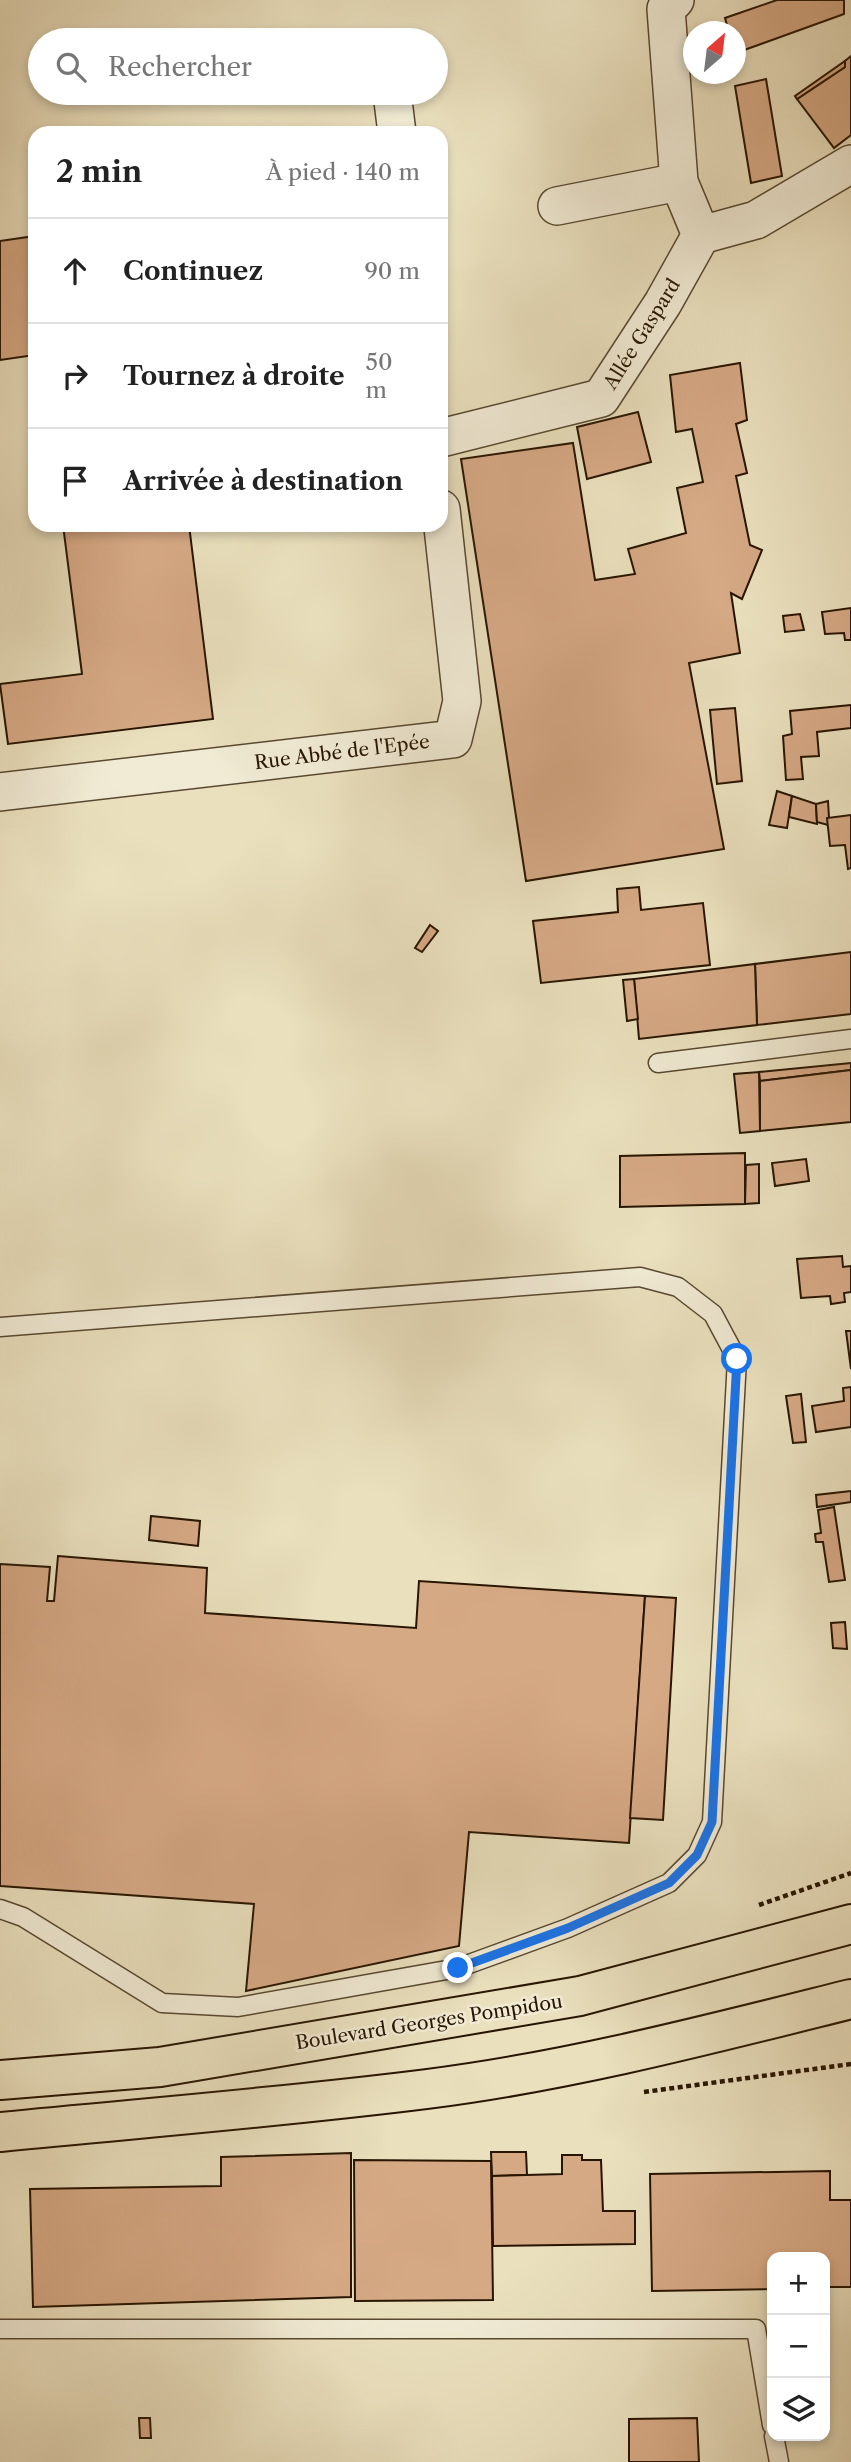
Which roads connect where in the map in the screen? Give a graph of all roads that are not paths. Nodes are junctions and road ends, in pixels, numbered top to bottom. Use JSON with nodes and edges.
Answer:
{"nodes":[{"id":1,"x":675,"y":0,"type":"edge"},
{"id":2,"x":394,"y":105,"type":"edge"},
{"id":3,"x":396,"y":126,"type":"edge"},
{"id":4,"x":851,"y":164,"type":"edge"},
{"id":5,"x":679,"y":182,"type":"junction"},
{"id":6,"x":557,"y":206,"type":"dead end"},
{"id":7,"x":701,"y":235,"type":"junction"},
{"id":8,"x":448,"y":436,"type":"edge"},
{"id":9,"x":444,"y":532,"type":"edge"},
{"id":10,"x":0,"y":792,"type":"edge"},
{"id":11,"x":851,"y":1039,"type":"edge"},
{"id":12,"x":658,"y":1063,"type":"dead end"},
{"id":13,"x":0,"y":1327,"type":"edge"},
{"id":14,"x":0,"y":1909,"type":"edge"},
{"id":15,"x":851,"y":1924,"type":"edge"},
{"id":16,"x":851,"y":1999,"type":"edge"},
{"id":17,"x":0,"y":2080,"type":"edge"},
{"id":18,"x":0,"y":2133,"type":"edge"},
{"id":19,"x":0,"y":2329,"type":"edge"},
{"id":20,"x":767,"y":2395,"type":"edge"},
{"id":21,"x":775,"y":2441,"type":"edge"},
{"id":22,"x":779,"y":2462,"type":"edge"}],
"edges":[{"from":1,"to":5,"type":"street"},
{"from":2,"to":3,"type":"street"},
{"from":4,"to":7,"type":"street"},
{"from":5,"to":6,"type":"street"},
{"from":5,"to":7,"type":"street"},
{"from":7,"to":8,"type":"street","name":"Allée Gaspard"},
{"from":9,"to":10,"type":"street","name":"Rue Abbé de l'Epée"},
{"from":11,"to":12,"type":"lane"},
{"from":13,"to":14,"type":"lane"},
{"from":15,"to":17,"type":"main road","name":"Boulevard Georges Pompidou"},
{"from":16,"to":18,"type":"main road"},
{"from":19,"to":20,"type":"lane"},
{"from":21,"to":22,"type":"lane"}]}
